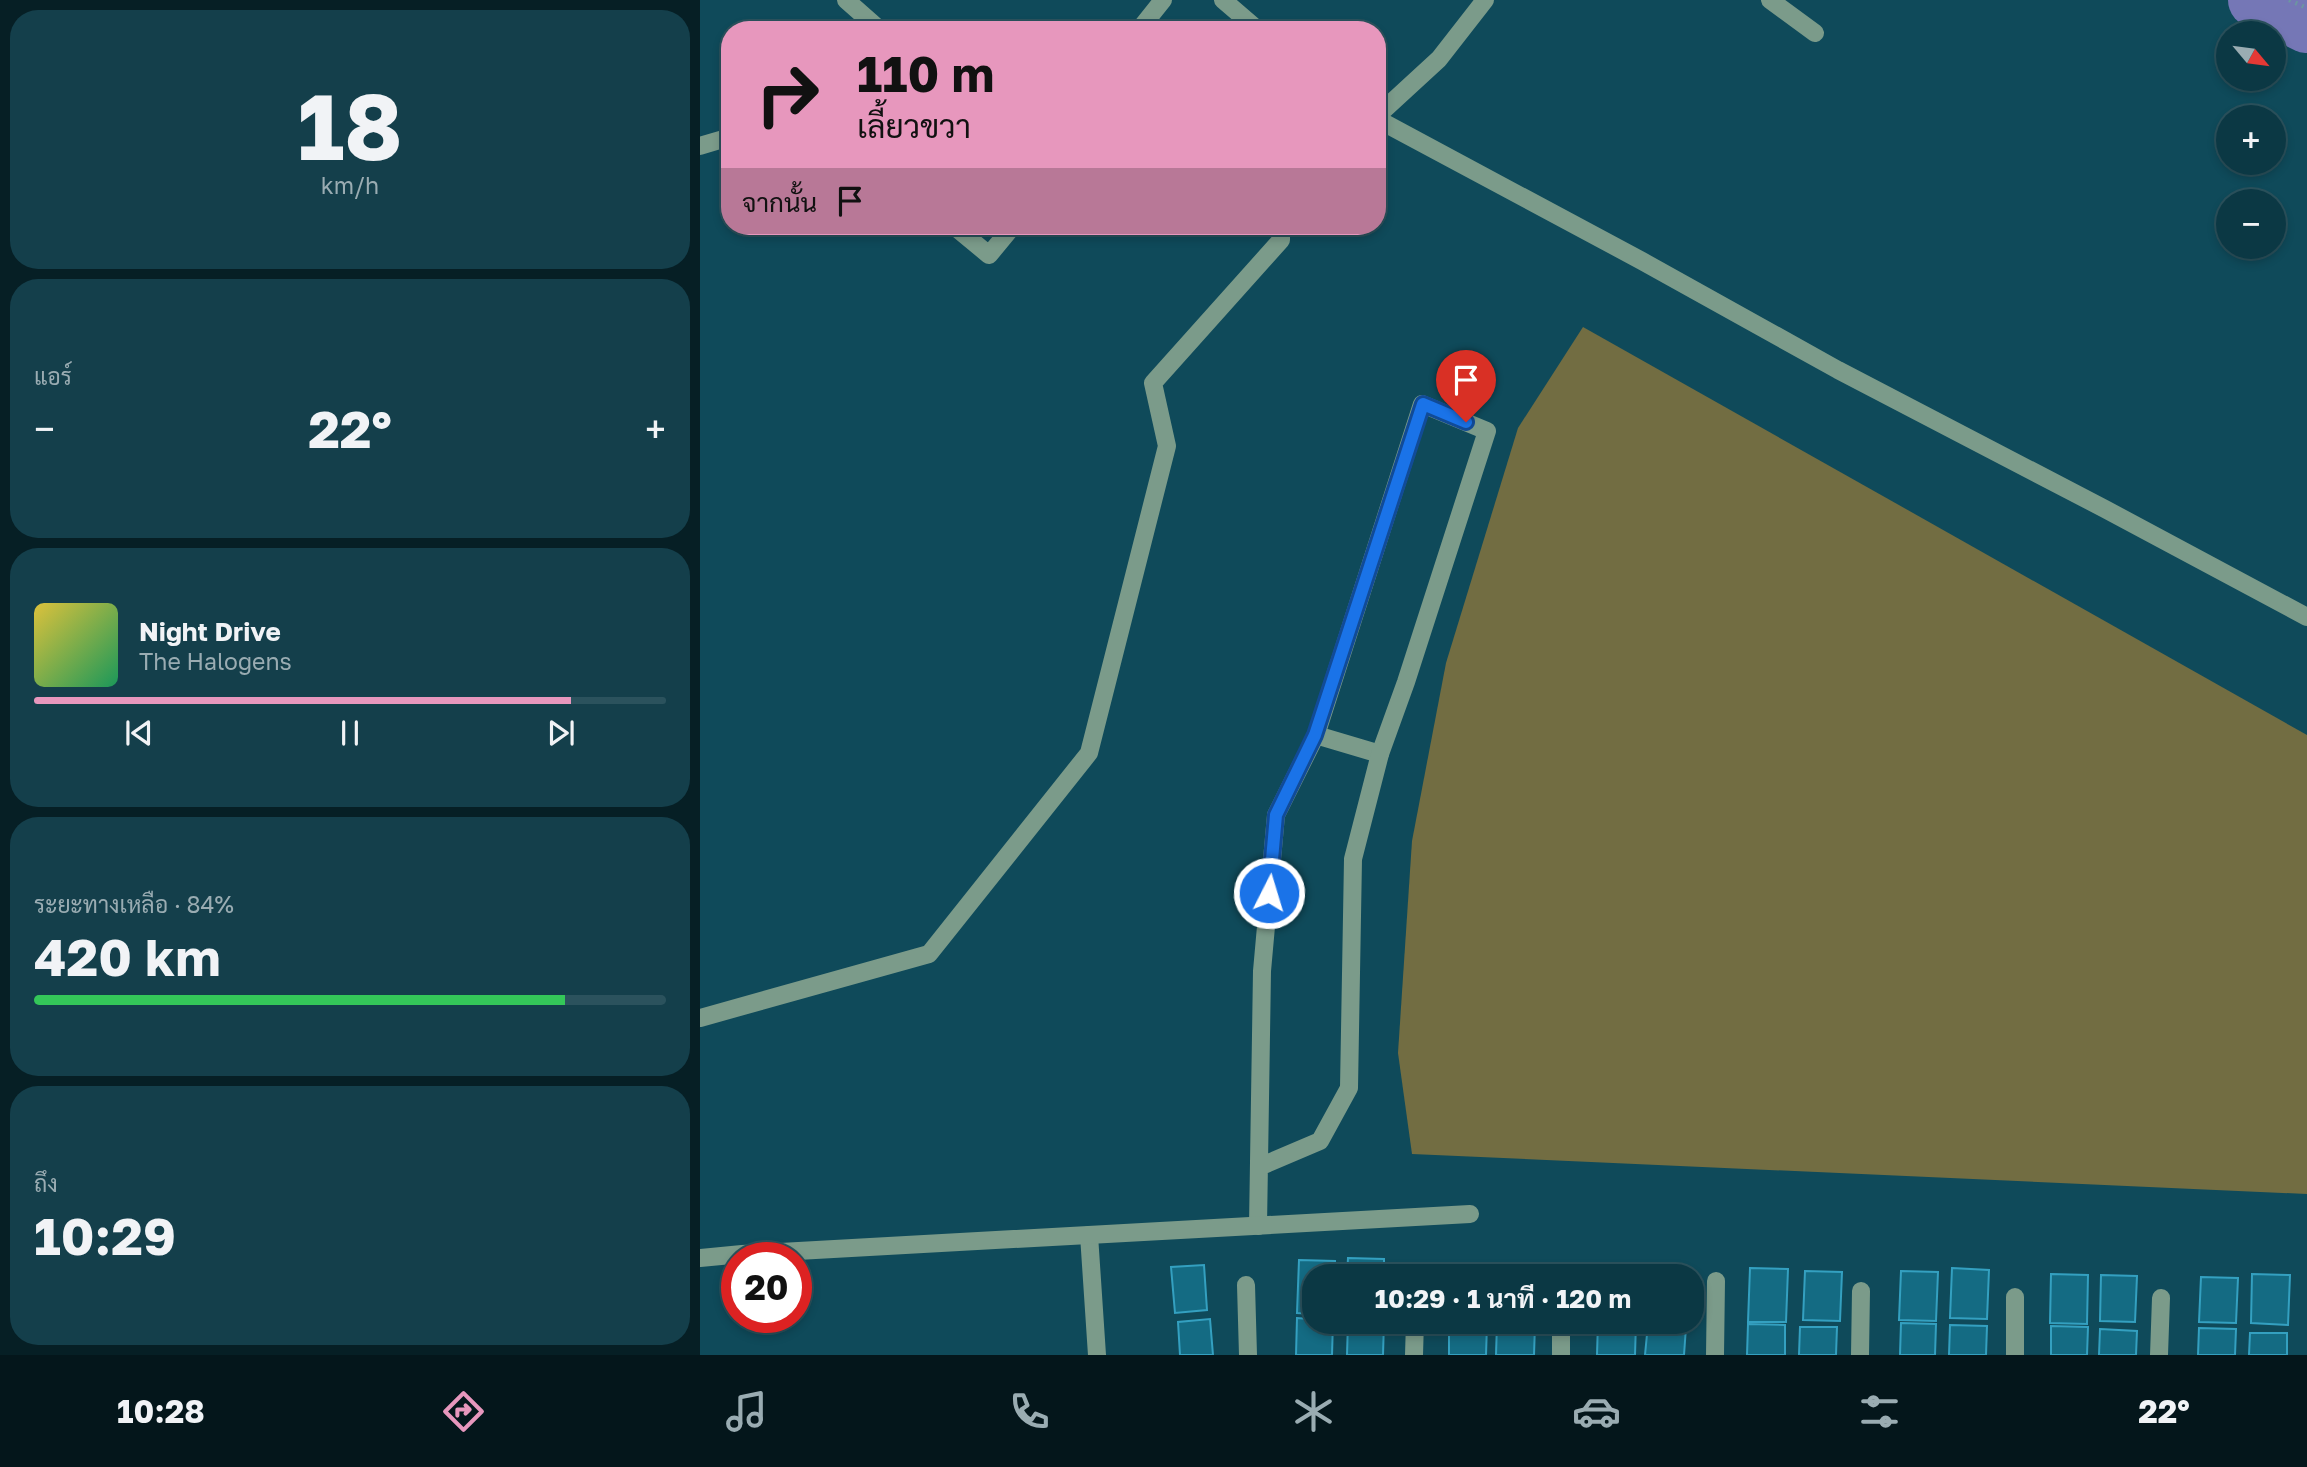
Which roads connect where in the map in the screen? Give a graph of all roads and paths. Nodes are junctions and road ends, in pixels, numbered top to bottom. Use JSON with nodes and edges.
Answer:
{"nodes":[{"id":1,"x":846,"y":0,"type":"edge"},
{"id":2,"x":1163,"y":0,"type":"edge"},
{"id":3,"x":1223,"y":0,"type":"edge"},
{"id":4,"x":1485,"y":0,"type":"edge"},
{"id":5,"x":1770,"y":0,"type":"edge"},
{"id":6,"x":2289,"y":0,"type":"edge"},
{"id":7,"x":2307,"y":8,"type":"edge"},
{"id":8,"x":870,"y":21,"type":"edge"},
{"id":9,"x":1146,"y":21,"type":"edge"},
{"id":10,"x":1248,"y":21,"type":"edge"},
{"id":11,"x":1815,"y":33,"type":"dead end"},
{"id":12,"x":1386,"y":108,"type":"edge"},
{"id":13,"x":1386,"y":122,"type":"edge"},
{"id":14,"x":721,"y":140,"type":"edge"},
{"id":15,"x":700,"y":146,"type":"edge"},
{"id":16,"x":965,"y":235,"type":"edge"},
{"id":17,"x":1006,"y":235,"type":"edge"},
{"id":18,"x":1281,"y":235,"type":"edge"},
{"id":19,"x":2307,"y":617,"type":"edge"},
{"id":20,"x":1315,"y":735,"type":"junction"},
{"id":21,"x":1380,"y":754,"type":"junction"},
{"id":22,"x":700,"y":1018,"type":"edge"},
{"id":23,"x":1259,"y":1167,"type":"junction"},
{"id":24,"x":1470,"y":1214,"type":"dead end"},
{"id":25,"x":1258,"y":1226,"type":"junction"},
{"id":26,"x":1089,"y":1235,"type":"junction"},
{"id":27,"x":700,"y":1258,"type":"edge"},
{"id":28,"x":1716,"y":1282,"type":"dead end"},
{"id":29,"x":1245,"y":1285,"type":"dead end"},
{"id":30,"x":1861,"y":1291,"type":"dead end"},
{"id":31,"x":2015,"y":1297,"type":"dead end"},
{"id":32,"x":2161,"y":1298,"type":"dead end"},
{"id":33,"x":1415,"y":1334,"type":"edge"},
{"id":34,"x":1561,"y":1334,"type":"edge"},
{"id":35,"x":1097,"y":1355,"type":"edge"},
{"id":36,"x":1248,"y":1355,"type":"edge"},
{"id":37,"x":1414,"y":1355,"type":"edge"},
{"id":38,"x":1561,"y":1355,"type":"edge"},
{"id":39,"x":1715,"y":1355,"type":"edge"},
{"id":40,"x":1860,"y":1355,"type":"edge"},
{"id":41,"x":2015,"y":1355,"type":"edge"},
{"id":42,"x":2160,"y":1355,"type":"edge"}],
"edges":[{"from":1,"to":8,"type":"street"},
{"from":2,"to":9,"type":"street"},
{"from":3,"to":10,"type":"street"},
{"from":4,"to":12,"type":"street"},
{"from":5,"to":11,"type":"street"},
{"from":6,"to":7,"type":"path"},
{"from":13,"to":19,"type":"street"},
{"from":14,"to":15,"type":"street"},
{"from":16,"to":17,"type":"street"},
{"from":18,"to":22,"type":"street"},
{"from":20,"to":21,"type":"street"},
{"from":20,"to":21,"type":"street"},
{"from":20,"to":23,"type":"street"},
{"from":21,"to":23,"type":"street"},
{"from":23,"to":25,"type":"street"},
{"from":24,"to":25,"type":"street"},
{"from":25,"to":26,"type":"street"},
{"from":26,"to":27,"type":"street"},
{"from":26,"to":35,"type":"street"},
{"from":28,"to":39,"type":"street"},
{"from":29,"to":36,"type":"street"},
{"from":30,"to":40,"type":"street"},
{"from":31,"to":41,"type":"street"},
{"from":32,"to":42,"type":"street"},
{"from":33,"to":37,"type":"street"},
{"from":34,"to":38,"type":"street"}]}
